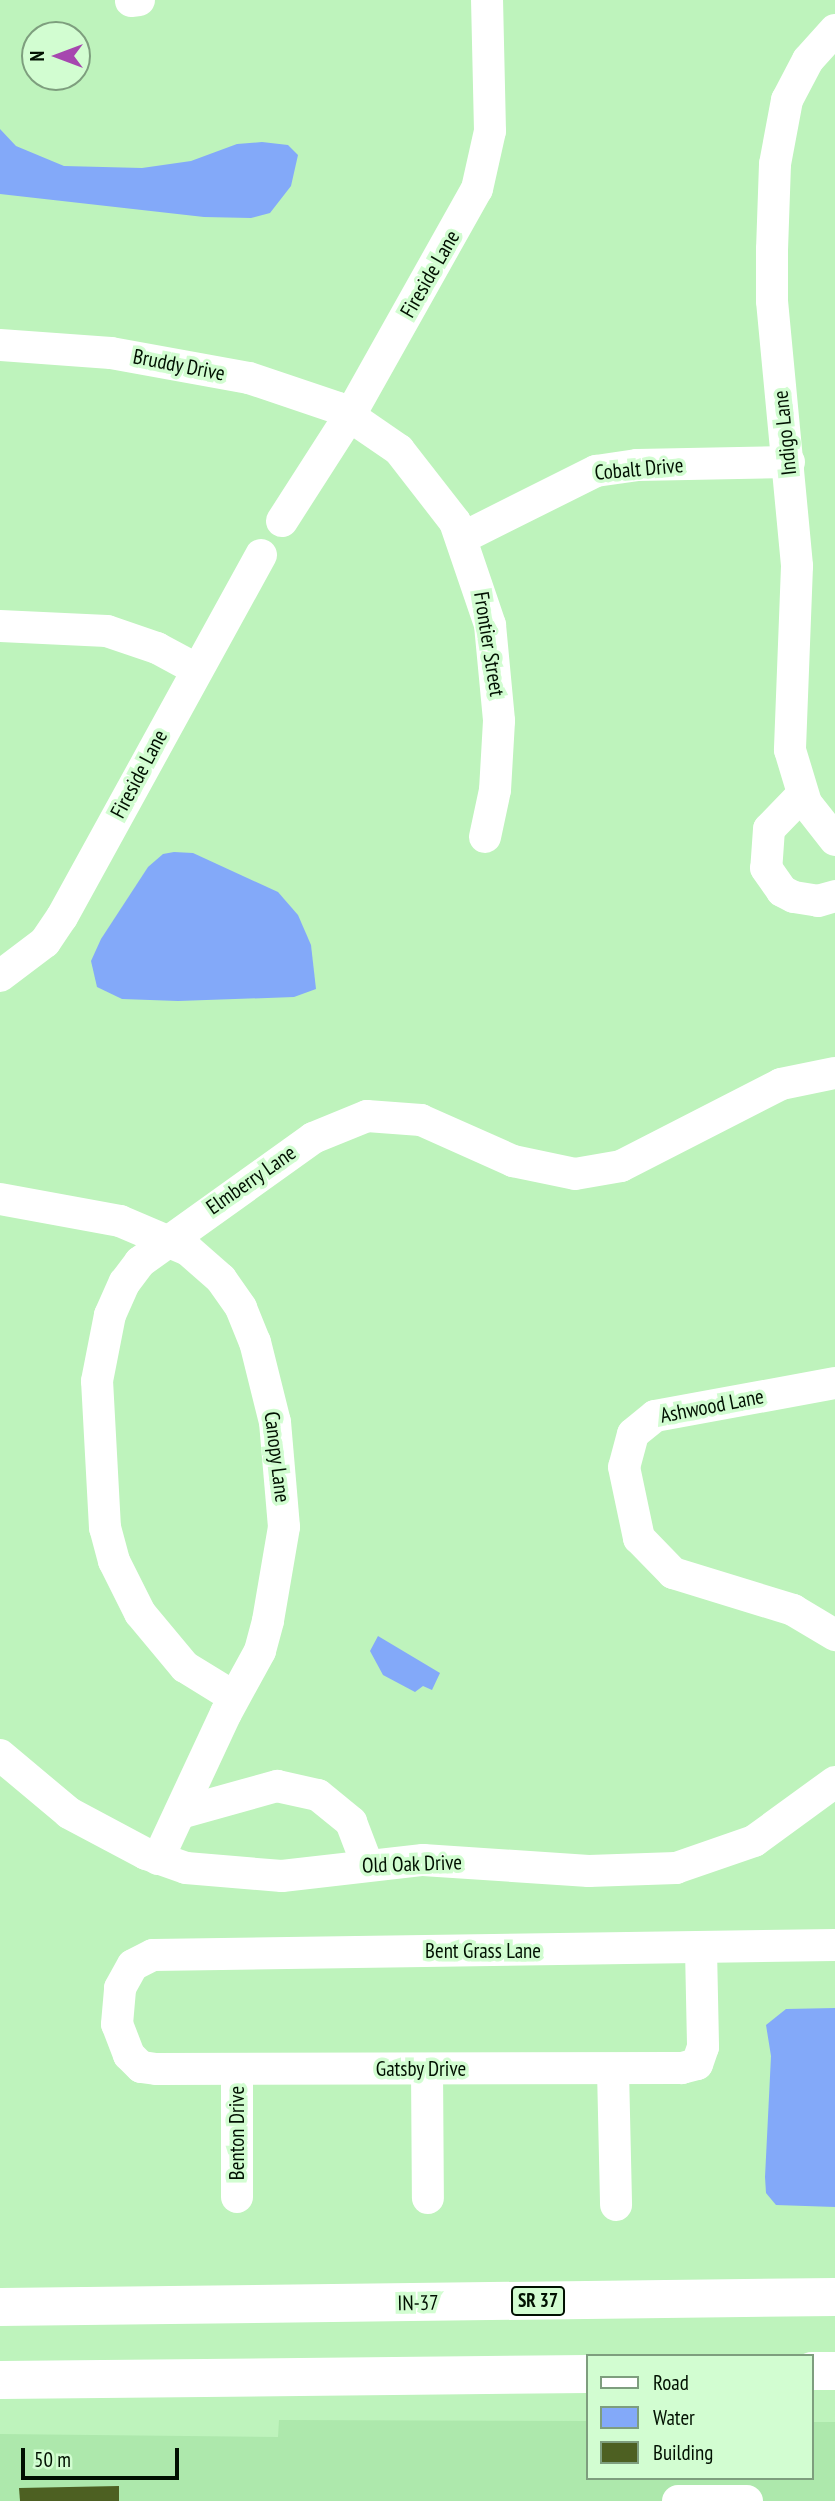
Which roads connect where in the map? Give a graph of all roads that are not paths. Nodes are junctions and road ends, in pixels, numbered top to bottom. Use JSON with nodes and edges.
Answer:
{"nodes":[{"id":1,"x":487,"y":0,"type":"edge"},
{"id":2,"x":835,"y":30,"type":"edge"},
{"id":3,"x":0,"y":345,"type":"edge"},
{"id":4,"x":350,"y":415,"type":"junction"},
{"id":5,"x":789,"y":463,"type":"junction"},
{"id":6,"x":282,"y":521,"type":"dead end"},
{"id":7,"x":462,"y":538,"type":"junction"},
{"id":8,"x":261,"y":555,"type":"dead end"},
{"id":9,"x":0,"y":626,"type":"edge"},
{"id":10,"x":196,"y":669,"type":"junction"},
{"id":11,"x":802,"y":794,"type":"junction"},
{"id":12,"x":485,"y":837,"type":"dead end"},
{"id":13,"x":835,"y":840,"type":"edge"},
{"id":14,"x":835,"y":896,"type":"edge"},
{"id":15,"x":0,"y":976,"type":"edge"},
{"id":16,"x":835,"y":1073,"type":"edge"},
{"id":17,"x":0,"y":1199,"type":"edge"},
{"id":18,"x":168,"y":1239,"type":"junction"},
{"id":19,"x":835,"y":1383,"type":"edge"},
{"id":20,"x":835,"y":1634,"type":"edge"},
{"id":21,"x":234,"y":1697,"type":"junction"},
{"id":22,"x":0,"y":1755,"type":"edge"},
{"id":23,"x":835,"y":1782,"type":"edge"},
{"id":24,"x":180,"y":1813,"type":"junction"},
{"id":25,"x":158,"y":1859,"type":"junction"},
{"id":26,"x":367,"y":1864,"type":"junction"},
{"id":27,"x":835,"y":1945,"type":"edge"},
{"id":28,"x":701,"y":1949,"type":"junction"},
{"id":29,"x":133,"y":1965,"type":"joint"},
{"id":30,"x":427,"y":2069,"type":"junction"},
{"id":31,"x":237,"y":2070,"type":"junction"},
{"id":32,"x":613,"y":2070,"type":"junction"},
{"id":33,"x":237,"y":2197,"type":"dead end"},
{"id":34,"x":428,"y":2198,"type":"dead end"},
{"id":35,"x":616,"y":2205,"type":"dead end"},
{"id":36,"x":835,"y":2297,"type":"edge"},
{"id":37,"x":0,"y":2307,"type":"edge"},
{"id":38,"x":814,"y":2371,"type":"edge"},
{"id":39,"x":835,"y":2371,"type":"edge"},
{"id":40,"x":586,"y":2374,"type":"edge"},
{"id":41,"x":0,"y":2380,"type":"edge"},
{"id":42,"x":678,"y":2501,"type":"edge"},
{"id":43,"x":747,"y":2501,"type":"edge"}],
"edges":[{"from":1,"to":4,"type":"street","name":"Fireside Lane"},
{"from":2,"to":5,"type":"street","name":"Indigo Lane"},
{"from":3,"to":4,"type":"street","name":"Bruddy Drive"},
{"from":4,"to":6,"type":"street","name":"Fireside Lane"},
{"from":4,"to":7,"type":"street","name":"Frontier Street"},
{"from":5,"to":7,"type":"street","name":"Cobalt Drive"},
{"from":5,"to":11,"type":"street","name":"Indigo Lane"},
{"from":7,"to":12,"type":"street","name":"Frontier Street"},
{"from":8,"to":10,"type":"street","name":"Fireside Lane"},
{"from":9,"to":10,"type":"street"},
{"from":10,"to":15,"type":"street","name":"Fireside Lane"},
{"from":11,"to":13,"type":"street","name":"Indigo Lane"},
{"from":11,"to":14,"type":"street"},
{"from":16,"to":18,"type":"street","name":"Elmberry Lane"},
{"from":17,"to":18,"type":"street","name":"Canopy Lane"},
{"from":18,"to":21,"type":"street","name":"Canopy Lane"},
{"from":18,"to":21,"type":"street","name":"Elmberry Lane"},
{"from":19,"to":20,"type":"street","name":"Ashwood Lane"},
{"from":21,"to":24,"type":"street","name":"Canopy Lane"},
{"from":22,"to":25,"type":"street","name":"Old Oak Drive"},
{"from":23,"to":26,"type":"street","name":"Old Oak Drive"},
{"from":24,"to":25,"type":"street","name":"Canopy Lane"},
{"from":24,"to":26,"type":"street"},
{"from":25,"to":26,"type":"street","name":"Old Oak Drive"},
{"from":27,"to":28,"type":"street","name":"Bent Grass Lane"},
{"from":28,"to":29,"type":"street","name":"Bent Grass Lane"},
{"from":28,"to":32,"type":"street","name":"Gatsby Drive"},
{"from":29,"to":31,"type":"street","name":"Gatsby Drive"},
{"from":30,"to":31,"type":"street","name":"Gatsby Drive"},
{"from":30,"to":32,"type":"street","name":"Gatsby Drive"},
{"from":30,"to":34,"type":"street"},
{"from":31,"to":33,"type":"street","name":"Benton Drive"},
{"from":32,"to":35,"type":"street"},
{"from":36,"to":37,"type":"highway","name":"IN-37","number":"SR 37"},
{"from":38,"to":39,"type":"highway"},
{"from":40,"to":41,"type":"highway"},
{"from":42,"to":43,"type":"street"}]}
